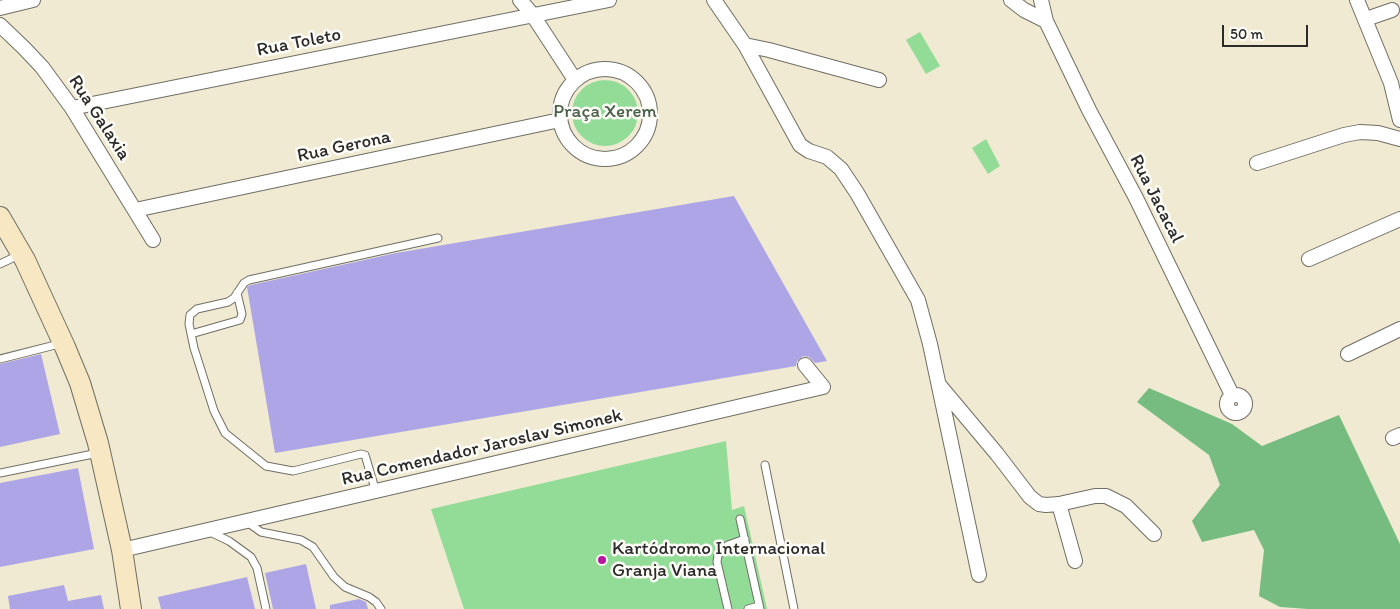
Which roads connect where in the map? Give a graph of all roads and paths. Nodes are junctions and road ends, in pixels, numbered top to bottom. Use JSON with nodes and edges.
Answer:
{"nodes":[{"id":1,"x":33,"y":0,"type":"edge"},
{"id":2,"x":520,"y":0,"type":"edge"},
{"id":3,"x":609,"y":0,"type":"edge"},
{"id":4,"x":714,"y":0,"type":"edge"},
{"id":5,"x":1011,"y":0,"type":"edge"},
{"id":6,"x":1041,"y":0,"type":"edge"},
{"id":7,"x":1357,"y":0,"type":"edge"},
{"id":8,"x":0,"y":8,"type":"edge"},
{"id":9,"x":1395,"y":8,"type":"edge"},
{"id":10,"x":532,"y":14,"type":"junction"},
{"id":11,"x":1366,"y":19,"type":"junction"},
{"id":12,"x":1046,"y":21,"type":"junction"},
{"id":13,"x":0,"y":26,"type":"edge"},
{"id":14,"x":744,"y":45,"type":"junction"},
{"id":15,"x":575,"y":80,"type":"junction"},
{"id":16,"x":879,"y":80,"type":"dead end"},
{"id":17,"x":72,"y":108,"type":"junction"},
{"id":18,"x":560,"y":120,"type":"junction"},
{"id":19,"x":1400,"y":120,"type":"edge"},
{"id":20,"x":1400,"y":139,"type":"edge"},
{"id":21,"x":1258,"y":163,"type":"dead end"},
{"id":22,"x":135,"y":210,"type":"junction"},
{"id":23,"x":0,"y":217,"type":"edge"},
{"id":24,"x":1400,"y":219,"type":"edge"},
{"id":25,"x":438,"y":238,"type":"dead end"},
{"id":26,"x":153,"y":240,"type":"dead end"},
{"id":27,"x":21,"y":253,"type":"junction"},
{"id":28,"x":1309,"y":259,"type":"dead end"},
{"id":29,"x":0,"y":264,"type":"edge"},
{"id":30,"x":236,"y":293,"type":"junction"},
{"id":31,"x":1400,"y":329,"type":"edge"},
{"id":32,"x":191,"y":334,"type":"junction"},
{"id":33,"x":63,"y":343,"type":"junction"},
{"id":34,"x":1348,"y":354,"type":"dead end"},
{"id":35,"x":0,"y":359,"type":"edge"},
{"id":36,"x":805,"y":365,"type":"dead end"},
{"id":37,"x":939,"y":385,"type":"junction"},
{"id":38,"x":1232,"y":395,"type":"dead end"},
{"id":39,"x":100,"y":452,"type":"junction"},
{"id":40,"x":765,"y":465,"type":"dead end"},
{"id":41,"x":0,"y":473,"type":"edge"},
{"id":42,"x":376,"y":492,"type":"junction"},
{"id":43,"x":1059,"y":504,"type":"junction"},
{"id":44,"x":740,"y":519,"type":"dead end"},
{"id":45,"x":246,"y":522,"type":"junction"},
{"id":46,"x":207,"y":531,"type":"junction"},
{"id":47,"x":1154,"y":534,"type":"dead end"},
{"id":48,"x":744,"y":539,"type":"junction"},
{"id":49,"x":122,"y":550,"type":"junction"},
{"id":50,"x":1076,"y":561,"type":"dead end"},
{"id":51,"x":980,"y":575,"type":"dead end"},
{"id":52,"x":759,"y":608,"type":"edge"},
{"id":53,"x":131,"y":609,"type":"edge"},
{"id":54,"x":266,"y":609,"type":"edge"},
{"id":55,"x":381,"y":609,"type":"edge"},
{"id":56,"x":728,"y":609,"type":"edge"},
{"id":57,"x":748,"y":609,"type":"edge"},
{"id":58,"x":794,"y":609,"type":"edge"}],
"edges":[{"from":1,"to":8,"type":"street"},
{"from":2,"to":10,"type":"street"},
{"from":3,"to":10,"type":"street","name":"Rua Toleto"},
{"from":4,"to":14,"type":"street"},
{"from":5,"to":12,"type":"street"},
{"from":6,"to":12,"type":"street","name":"Rua Jacacal"},
{"from":7,"to":11,"type":"street"},
{"from":9,"to":11,"type":"street"},
{"from":10,"to":15,"type":"street"},
{"from":10,"to":17,"type":"street","name":"Rua Toleto"},
{"from":11,"to":19,"type":"street"},
{"from":12,"to":38,"type":"street","name":"Rua Jacacal"},
{"from":13,"to":17,"type":"street","name":"Rua Galaxia"},
{"from":14,"to":16,"type":"street"},
{"from":14,"to":37,"type":"street"},
{"from":15,"to":18,"type":"street"},
{"from":15,"to":18,"type":"street"},
{"from":17,"to":22,"type":"street","name":"Rua Galaxia"},
{"from":18,"to":22,"type":"street","name":"Rua Gerona"},
{"from":20,"to":21,"type":"street"},
{"from":22,"to":26,"type":"street","name":"Rua Galaxia"},
{"from":23,"to":27,"type":"street"},
{"from":24,"to":28,"type":"street"},
{"from":25,"to":30,"type":"lane"},
{"from":27,"to":29,"type":"lane"},
{"from":27,"to":33,"type":"street"},
{"from":30,"to":32,"type":"lane"},
{"from":30,"to":32,"type":"lane"},
{"from":31,"to":34,"type":"street"},
{"from":32,"to":42,"type":"lane"},
{"from":33,"to":35,"type":"lane"},
{"from":33,"to":39,"type":"street"},
{"from":36,"to":42,"type":"street","name":"Rua Comendador Jaroslav Simonek"},
{"from":37,"to":43,"type":"street"},
{"from":37,"to":51,"type":"street"},
{"from":39,"to":41,"type":"lane"},
{"from":39,"to":49,"type":"street"},
{"from":40,"to":58,"type":"lane"},
{"from":42,"to":45,"type":"street","name":"Rua Comendador Jaroslav Simonek"},
{"from":43,"to":47,"type":"street"},
{"from":43,"to":50,"type":"street"},
{"from":44,"to":48,"type":"lane"},
{"from":45,"to":46,"type":"street","name":"Rua Comendador Jaroslav Simonek"},
{"from":45,"to":55,"type":"lane"},
{"from":46,"to":49,"type":"street","name":"Rua Comendador Jaroslav Simonek"},
{"from":46,"to":54,"type":"lane"},
{"from":48,"to":52,"type":"lane"},
{"from":48,"to":56,"type":"lane"},
{"from":49,"to":53,"type":"street"},
{"from":52,"to":57,"type":"lane"}]}
